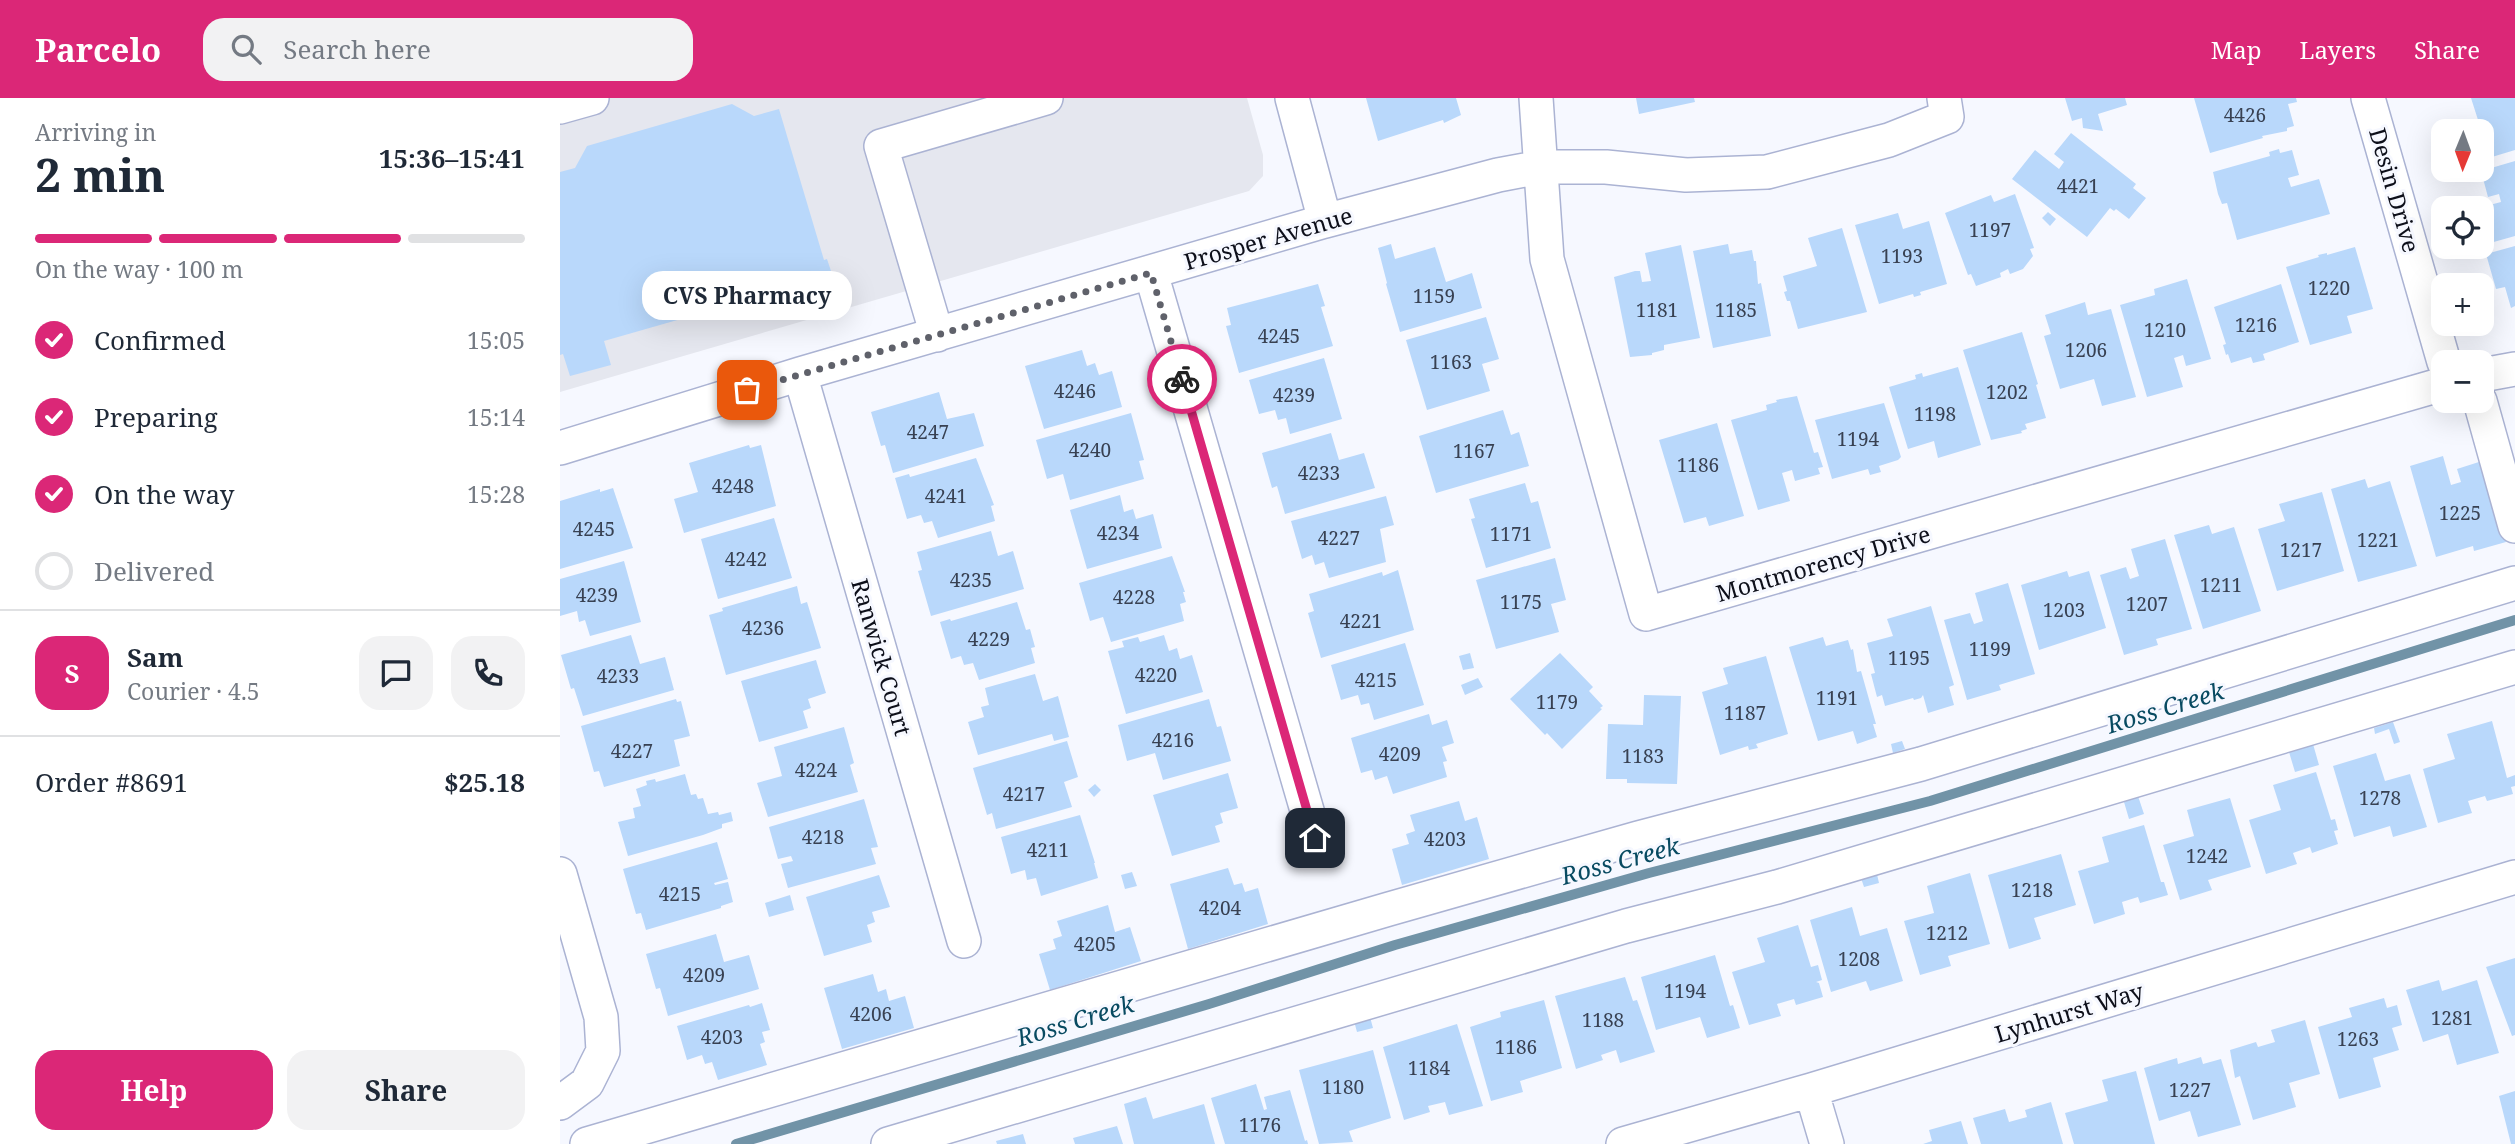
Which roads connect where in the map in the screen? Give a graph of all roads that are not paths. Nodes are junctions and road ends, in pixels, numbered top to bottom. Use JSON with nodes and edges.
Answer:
{"nodes":[{"id":1,"x":592,"y":98,"type":"edge"},
{"id":2,"x":1046,"y":98,"type":"edge"},
{"id":3,"x":1292,"y":98,"type":"edge"},
{"id":4,"x":1536,"y":98,"type":"edge"},
{"id":5,"x":2368,"y":98,"type":"edge"},
{"id":6,"x":560,"y":107,"type":"edge"},
{"id":7,"x":1945,"y":107,"type":"edge"},
{"id":8,"x":1541,"y":167,"type":"junction"},
{"id":9,"x":1325,"y":221,"type":"junction"},
{"id":10,"x":1151,"y":273,"type":"junction"},
{"id":11,"x":937,"y":335,"type":"junction"},
{"id":12,"x":2441,"y":350,"type":"edge"},
{"id":13,"x":2515,"y":369,"type":"edge"},
{"id":14,"x":2494,"y":373,"type":"edge"},
{"id":15,"x":800,"y":374,"type":"junction"},
{"id":16,"x":2431,"y":387,"type":"edge"},
{"id":17,"x":2483,"y":413,"type":"edge"},
{"id":18,"x":560,"y":448,"type":"edge"},
{"id":19,"x":2515,"y":526,"type":"edge"},
{"id":20,"x":2515,"y":583,"type":"edge"},
{"id":21,"x":2515,"y":667,"type":"edge"},
{"id":22,"x":1315,"y":838,"type":"dead end"},
{"id":23,"x":560,"y":874,"type":"edge"},
{"id":24,"x":2515,"y":877,"type":"edge"},
{"id":25,"x":964,"y":941,"type":"dead end"},
{"id":26,"x":1811,"y":1090,"type":"junction"},
{"id":27,"x":560,"y":1103,"type":"edge"},
{"id":28,"x":587,"y":1144,"type":"edge"},
{"id":29,"x":888,"y":1144,"type":"edge"},
{"id":30,"x":1623,"y":1144,"type":"edge"},
{"id":31,"x":1827,"y":1144,"type":"edge"}],
"edges":[{"from":1,"to":6,"type":"street"},
{"from":2,"to":11,"type":"street"},
{"from":3,"to":9,"type":"street"},
{"from":4,"to":8,"type":"street"},
{"from":5,"to":12,"type":"street","name":"Desin Drive"},
{"from":7,"to":8,"type":"street","name":"Prosper Avenue"},
{"from":8,"to":9,"type":"street","name":"Prosper Avenue"},
{"from":8,"to":16,"type":"street","name":"Montmorency Drive"},
{"from":9,"to":10,"type":"street","name":"Prosper Avenue"},
{"from":10,"to":11,"type":"street","name":"Prosper Avenue"},
{"from":10,"to":22,"type":"street"},
{"from":11,"to":15,"type":"street","name":"Prosper Avenue"},
{"from":13,"to":14,"type":"street"},
{"from":15,"to":18,"type":"street","name":"Prosper Avenue"},
{"from":15,"to":25,"type":"street","name":"Ranwick Court"},
{"from":17,"to":19,"type":"street"},
{"from":20,"to":28,"type":"street"},
{"from":21,"to":29,"type":"street"},
{"from":23,"to":27,"type":"street"},
{"from":24,"to":26,"type":"street","name":"Lynhurst Way"},
{"from":26,"to":30,"type":"street","name":"Lynhurst Way"},
{"from":26,"to":31,"type":"street"}]}
